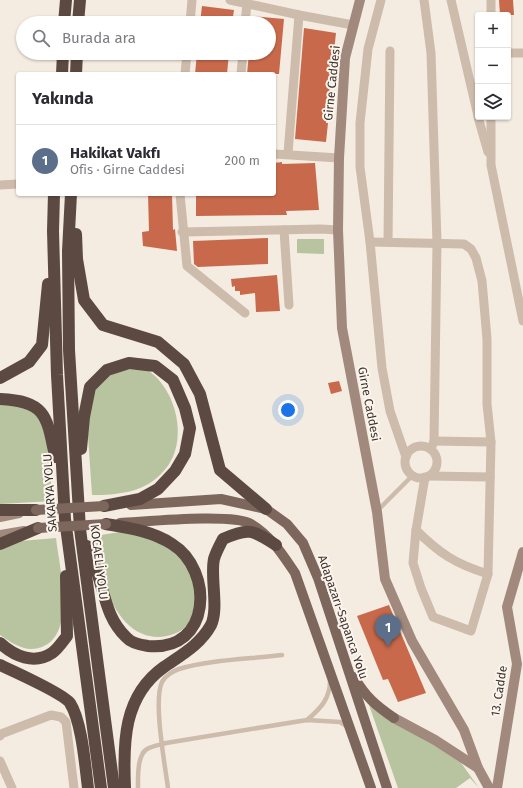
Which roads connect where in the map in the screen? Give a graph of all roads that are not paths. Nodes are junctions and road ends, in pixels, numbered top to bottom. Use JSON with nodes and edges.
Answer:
{"nodes":[{"id":1,"x":66,"y":0,"type":"edge"},
{"id":2,"x":80,"y":0,"type":"edge"},
{"id":3,"x":192,"y":0,"type":"edge"},
{"id":4,"x":230,"y":0,"type":"edge"},
{"id":5,"x":360,"y":0,"type":"edge"},
{"id":6,"x":381,"y":0,"type":"edge"},
{"id":7,"x":424,"y":0,"type":"edge"},
{"id":8,"x":451,"y":0,"type":"edge"},
{"id":9,"x":491,"y":0,"type":"edge"},
{"id":10,"x":247,"y":4,"type":"junction"},
{"id":11,"x":263,"y":4,"type":"edge"},
{"id":12,"x":491,"y":12,"type":"edge"},
{"id":13,"x":299,"y":15,"type":"junction"},
{"id":14,"x":65,"y":16,"type":"edge"},
{"id":15,"x":79,"y":16,"type":"edge"},
{"id":16,"x":191,"y":16,"type":"edge"},
{"id":17,"x":246,"y":16,"type":"edge"},
{"id":18,"x":353,"y":25,"type":"junction"},
{"id":19,"x":390,"y":51,"type":"dead end"},
{"id":20,"x":511,"y":53,"type":"edge"},
{"id":21,"x":523,"y":53,"type":"edge"},
{"id":22,"x":63,"y":60,"type":"edge"},
{"id":23,"x":77,"y":60,"type":"edge"},
{"id":24,"x":186,"y":60,"type":"edge"},
{"id":25,"x":243,"y":60,"type":"edge"},
{"id":26,"x":62,"y":72,"type":"edge"},
{"id":27,"x":76,"y":72,"type":"edge"},
{"id":28,"x":185,"y":72,"type":"edge"},
{"id":29,"x":242,"y":72,"type":"edge"},
{"id":30,"x":475,"y":103,"type":"edge"},
{"id":31,"x":479,"y":120,"type":"edge"},
{"id":32,"x":491,"y":120,"type":"edge"},
{"id":33,"x":288,"y":153,"type":"junction"},
{"id":34,"x":276,"y":154,"type":"edge"},
{"id":35,"x":339,"y":158,"type":"junction"},
{"id":36,"x":491,"y":165,"type":"junction"},
{"id":37,"x":16,"y":184,"type":"edge"},
{"id":38,"x":0,"y":185,"type":"edge"},
{"id":39,"x":54,"y":196,"type":"edge"},
{"id":40,"x":71,"y":196,"type":"edge"},
{"id":41,"x":76,"y":196,"type":"edge"},
{"id":42,"x":180,"y":196,"type":"edge"},
{"id":43,"x":284,"y":230,"type":"junction"},
{"id":44,"x":338,"y":230,"type":"junction"},
{"id":45,"x":53,"y":231,"type":"junction"},
{"id":46,"x":182,"y":232,"type":"junction"},
{"id":47,"x":370,"y":242,"type":"junction"},
{"id":48,"x":388,"y":242,"type":"junction"},
{"id":49,"x":437,"y":243,"type":"junction"},
{"id":50,"x":289,"y":305,"type":"dead end"},
{"id":51,"x":245,"y":313,"type":"dead end"},
{"id":52,"x":522,"y":316,"type":"edge"},
{"id":53,"x":0,"y":378,"type":"edge"},
{"id":54,"x":0,"y":399,"type":"edge"},
{"id":55,"x":491,"y":442,"type":"junction"},
{"id":56,"x":432,"y":445,"type":"junction"},
{"id":57,"x":406,"y":458,"type":"junction"},
{"id":58,"x":413,"y":475,"type":"junction"},
{"id":59,"x":427,"y":477,"type":"junction"},
{"id":60,"x":490,"y":477,"type":"junction"},
{"id":61,"x":78,"y":496,"type":"junction"},
{"id":62,"x":104,"y":506,"type":"junction"},
{"id":63,"x":266,"y":509,"type":"junction"},
{"id":64,"x":0,"y":510,"type":"edge"},
{"id":65,"x":36,"y":510,"type":"junction"},
{"id":66,"x":376,"y":512,"type":"junction"},
{"id":67,"x":64,"y":516,"type":"junction"},
{"id":68,"x":0,"y":517,"type":"edge"},
{"id":69,"x":106,"y":524,"type":"junction"},
{"id":70,"x":38,"y":528,"type":"junction"},
{"id":71,"x":80,"y":529,"type":"junction"},
{"id":72,"x":416,"y":530,"type":"junction"},
{"id":73,"x":0,"y":535,"type":"edge"},
{"id":74,"x":0,"y":544,"type":"edge"},
{"id":75,"x":276,"y":545,"type":"junction"},
{"id":76,"x":523,"y":552,"type":"edge"},
{"id":77,"x":488,"y":574,"type":"junction"},
{"id":78,"x":0,"y":643,"type":"edge"},
{"id":79,"x":282,"y":655,"type":"dead end"},
{"id":80,"x":343,"y":658,"type":"junction"},
{"id":81,"x":0,"y":665,"type":"edge"},
{"id":82,"x":520,"y":665,"type":"edge"},
{"id":83,"x":329,"y":667,"type":"junction"},
{"id":84,"x":394,"y":718,"type":"joint"},
{"id":85,"x":307,"y":720,"type":"junction"},
{"id":86,"x":351,"y":731,"type":"junction"},
{"id":87,"x":0,"y":736,"type":"edge"},
{"id":88,"x":163,"y":744,"type":"junction"},
{"id":89,"x":0,"y":761,"type":"edge"},
{"id":90,"x":478,"y":768,"type":"junction"},
{"id":91,"x":12,"y":788,"type":"edge"},
{"id":92,"x":74,"y":788,"type":"edge"},
{"id":93,"x":88,"y":788,"type":"edge"},
{"id":94,"x":101,"y":788,"type":"edge"},
{"id":95,"x":114,"y":788,"type":"edge"},
{"id":96,"x":125,"y":788,"type":"edge"},
{"id":97,"x":138,"y":788,"type":"edge"},
{"id":98,"x":168,"y":788,"type":"edge"},
{"id":99,"x":371,"y":788,"type":"edge"},
{"id":100,"x":387,"y":788,"type":"edge"},
{"id":101,"x":489,"y":788,"type":"edge"},
{"id":102,"x":497,"y":788,"type":"edge"}],
"edges":[{"from":1,"to":14,"type":"highway"},
{"from":2,"to":15,"type":"highway"},
{"from":3,"to":16,"type":"street"},
{"from":4,"to":10,"type":"street"},
{"from":5,"to":18,"type":"street","name":"Girne Caddesi"},
{"from":6,"to":47,"type":"street"},
{"from":7,"to":49,"type":"street"},
{"from":8,"to":30,"type":"street"},
{"from":9,"to":12,"type":"street"},
{"from":10,"to":11,"type":"street"},
{"from":10,"to":17,"type":"street"},
{"from":11,"to":13,"type":"street"},
{"from":13,"to":18,"type":"street"},
{"from":13,"to":33,"type":"street"},
{"from":18,"to":35,"type":"street","name":"Girne Caddesi"},
{"from":19,"to":48,"type":"street"},
{"from":20,"to":21,"type":"street"},
{"from":22,"to":26,"type":"highway"},
{"from":23,"to":27,"type":"highway"},
{"from":24,"to":28,"type":"street"},
{"from":25,"to":29,"type":"street"},
{"from":31,"to":36,"type":"street"},
{"from":32,"to":36,"type":"street"},
{"from":33,"to":34,"type":"street"},
{"from":33,"to":35,"type":"street"},
{"from":35,"to":44,"type":"street","name":"Girne Caddesi"},
{"from":36,"to":52,"type":"street"},
{"from":37,"to":38,"type":"street"},
{"from":39,"to":45,"type":"highway","name":"SAKARYA YOLU"},
{"from":40,"to":61,"type":"highway","name":"KOCAELİ YOLU"},
{"from":41,"to":63,"type":"highway"},
{"from":42,"to":46,"type":"street"},
{"from":43,"to":44,"type":"street"},
{"from":43,"to":46,"type":"street"},
{"from":43,"to":50,"type":"street"},
{"from":44,"to":66,"type":"street","name":"Girne Caddesi"},
{"from":45,"to":53,"type":"highway"},
{"from":45,"to":67,"type":"highway","name":"SAKARYA YOLU"},
{"from":46,"to":51,"type":"street"},
{"from":47,"to":48,"type":"street"},
{"from":47,"to":57,"type":"street"},
{"from":48,"to":49,"type":"street"},
{"from":49,"to":55,"type":"street"},
{"from":49,"to":56,"type":"street"},
{"from":54,"to":67,"type":"highway"},
{"from":55,"to":56,"type":"street"},
{"from":55,"to":60,"type":"street"},
{"from":56,"to":57,"type":"street"},
{"from":56,"to":59,"type":"street"},
{"from":57,"to":58,"type":"street"},
{"from":58,"to":59,"type":"street"},
{"from":58,"to":66,"type":"lane"},
{"from":59,"to":60,"type":"street"},
{"from":59,"to":72,"type":"street"},
{"from":60,"to":77,"type":"street"},
{"from":61,"to":62,"type":"highway"},
{"from":61,"to":71,"type":"highway","name":"KOCAELİ YOLU"},
{"from":62,"to":63,"type":"main road","name":"Adapazarı-Sapanca Yolu"},
{"from":62,"to":65,"type":"main road","name":"Adapazarı-Sapanca Yolu","bridge":true},
{"from":63,"to":80,"type":"main road","name":"Adapazarı-Sapanca Yolu"},
{"from":64,"to":65,"type":"highway"},
{"from":65,"to":68,"type":"street"},
{"from":66,"to":90,"type":"street","name":"Girne Caddesi"},
{"from":67,"to":78,"type":"highway"},
{"from":67,"to":94,"type":"highway","name":"SAKARYA YOLU"},
{"from":69,"to":70,"type":"main road","bridge":true},
{"from":69,"to":71,"type":"highway"},
{"from":69,"to":75,"type":"main road"},
{"from":70,"to":73,"type":"street"},
{"from":70,"to":74,"type":"highway"},
{"from":71,"to":95,"type":"highway","name":"KOCAELİ YOLU"},
{"from":72,"to":77,"type":"street"},
{"from":72,"to":77,"type":"street"},
{"from":75,"to":83,"type":"main road"},
{"from":75,"to":96,"type":"highway"},
{"from":76,"to":82,"type":"street","name":"13. Cadde"},
{"from":79,"to":88,"type":"lane"},
{"from":80,"to":84,"type":"main road"},
{"from":80,"to":100,"type":"main road","name":"Adapazarı-Sapanca Yolu"},
{"from":81,"to":93,"type":"highway"},
{"from":82,"to":102,"type":"street","name":"13. Cadde"},
{"from":83,"to":85,"type":"lane"},
{"from":83,"to":86,"type":"main road"},
{"from":84,"to":90,"type":"street"},
{"from":85,"to":86,"type":"lane"},
{"from":85,"to":88,"type":"lane"},
{"from":86,"to":99,"type":"main road"},
{"from":87,"to":92,"type":"street"},
{"from":88,"to":97,"type":"lane"},
{"from":88,"to":98,"type":"lane"},
{"from":89,"to":91,"type":"street"},
{"from":90,"to":101,"type":"street","name":"Girne Caddesi"}]}
